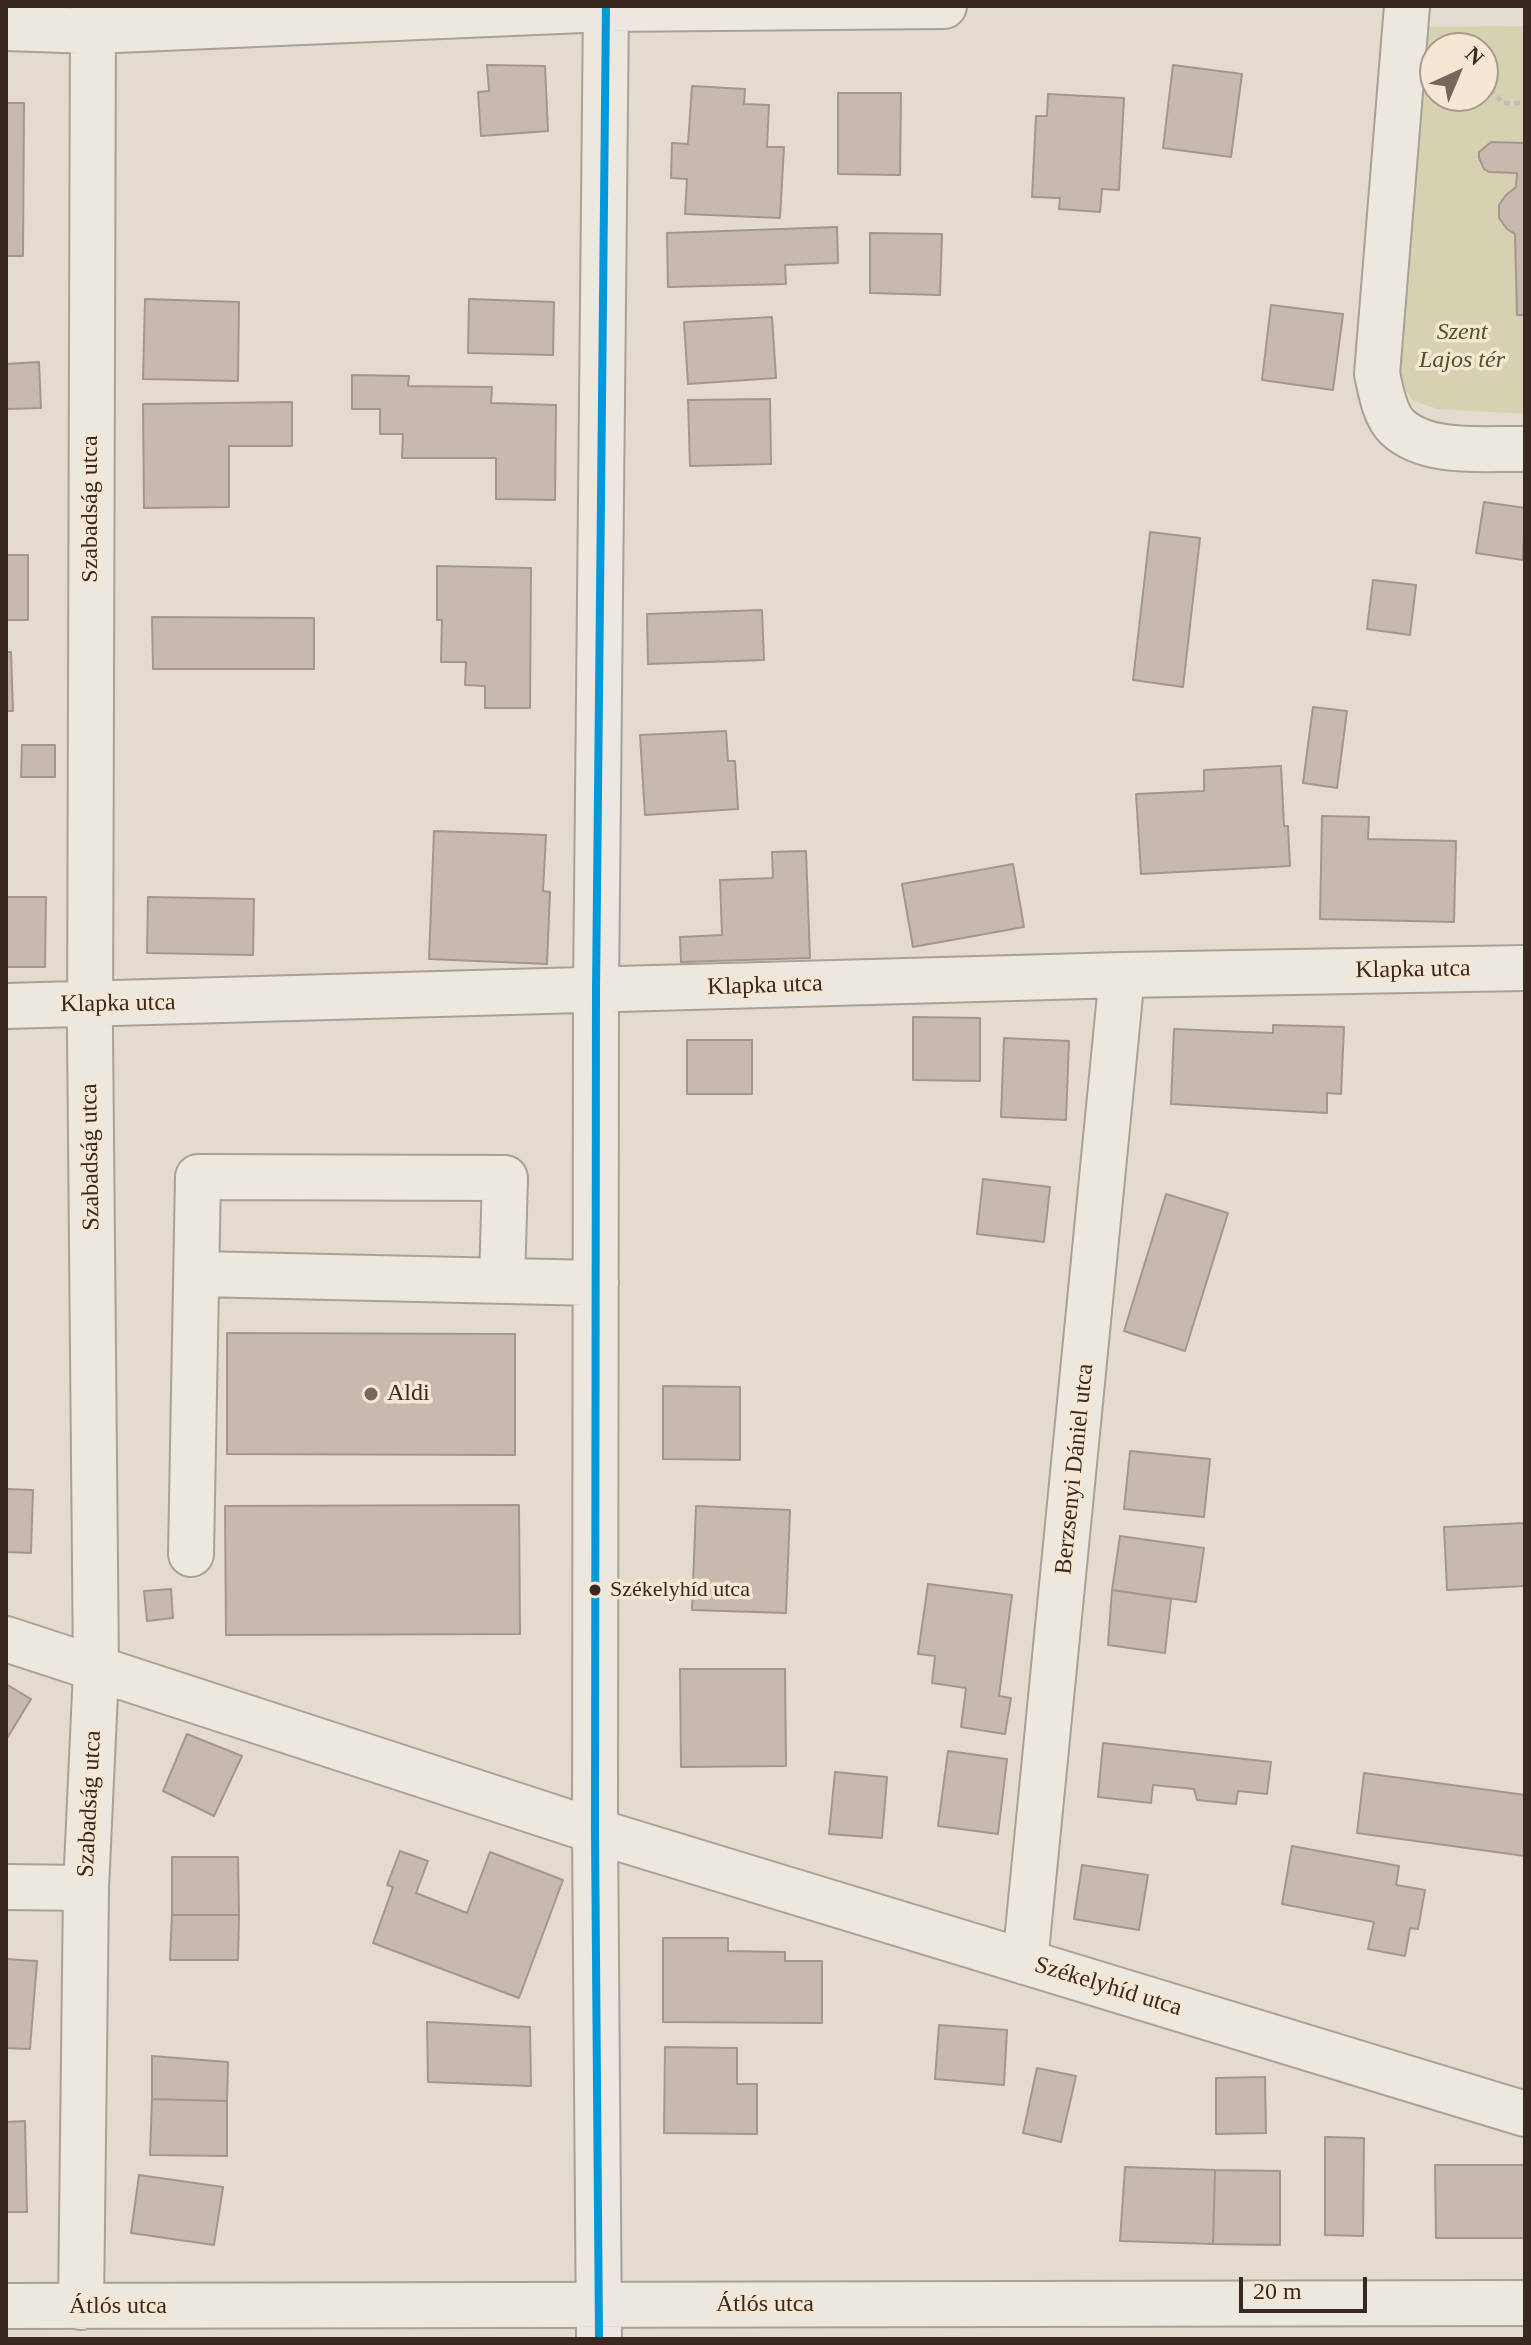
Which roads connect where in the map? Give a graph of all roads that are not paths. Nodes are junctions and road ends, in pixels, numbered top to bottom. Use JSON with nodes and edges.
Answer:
{"nodes":[{"id":1,"x":944,"y":6,"type":"edge"},
{"id":2,"x":1407,"y":6,"type":"edge"},
{"id":3,"x":606,"y":8,"type":"edge"},
{"id":4,"x":93,"y":18,"type":"edge"},
{"id":5,"x":6,"y":28,"type":"edge"},
{"id":6,"x":1525,"y":449,"type":"edge"},
{"id":7,"x":1525,"y":968,"type":"edge"},
{"id":8,"x":1122,"y":975,"type":"junction"},
{"id":9,"x":596,"y":990,"type":"junction"},
{"id":10,"x":90,"y":1005,"type":"junction"},
{"id":11,"x":6,"y":1006,"type":"edge"},
{"id":12,"x":198,"y":1274,"type":"junction"},
{"id":13,"x":502,"y":1281,"type":"junction"},
{"id":14,"x":596,"y":1283,"type":"junction"},
{"id":15,"x":191,"y":1554,"type":"dead end"},
{"id":16,"x":6,"y":1639,"type":"edge"},
{"id":17,"x":96,"y":1671,"type":"junction"},
{"id":18,"x":595,"y":1831,"type":"junction"},
{"id":19,"x":6,"y":1887,"type":"edge"},
{"id":20,"x":86,"y":1888,"type":"junction"},
{"id":21,"x":1025,"y":1962,"type":"junction"},
{"id":22,"x":1525,"y":2114,"type":"edge"},
{"id":23,"x":1525,"y":2303,"type":"edge"},
{"id":24,"x":6,"y":2306,"type":"edge"},
{"id":25,"x":81,"y":2307,"type":"junction"},
{"id":26,"x":599,"y":2322,"type":"edge"}],
"edges":[{"from":1,"to":3,"type":"street"},
{"from":2,"to":6,"type":"street"},
{"from":3,"to":4,"type":"street"},
{"from":3,"to":9,"type":"street"},
{"from":4,"to":5,"type":"street"},
{"from":4,"to":10,"type":"street","name":"Szabadság utca"},
{"from":7,"to":8,"type":"street","name":"Klapka utca"},
{"from":8,"to":9,"type":"street","name":"Klapka utca"},
{"from":8,"to":21,"type":"street","name":"Berzsenyi Dániel utca"},
{"from":9,"to":10,"type":"street","name":"Klapka utca"},
{"from":9,"to":14,"type":"street"},
{"from":10,"to":11,"type":"street","name":"Klapka utca"},
{"from":10,"to":17,"type":"street","name":"Szabadság utca"},
{"from":12,"to":13,"type":"street"},
{"from":12,"to":13,"type":"street"},
{"from":12,"to":15,"type":"street"},
{"from":13,"to":14,"type":"street"},
{"from":14,"to":18,"type":"street"},
{"from":16,"to":17,"type":"street","name":"Székelyhíd utca"},
{"from":17,"to":18,"type":"street","name":"Székelyhíd utca"},
{"from":17,"to":20,"type":"street","name":"Szabadság utca"},
{"from":18,"to":21,"type":"street","name":"Székelyhíd utca"},
{"from":18,"to":26,"type":"street"},
{"from":19,"to":20,"type":"street"},
{"from":20,"to":25,"type":"street","name":"Szabadság utca"},
{"from":21,"to":22,"type":"street","name":"Székelyhíd utca"},
{"from":23,"to":26,"type":"street","name":"Átlós utca"},
{"from":24,"to":25,"type":"street","name":"Átlós utca"},
{"from":25,"to":26,"type":"street","name":"Átlós utca"}]}
